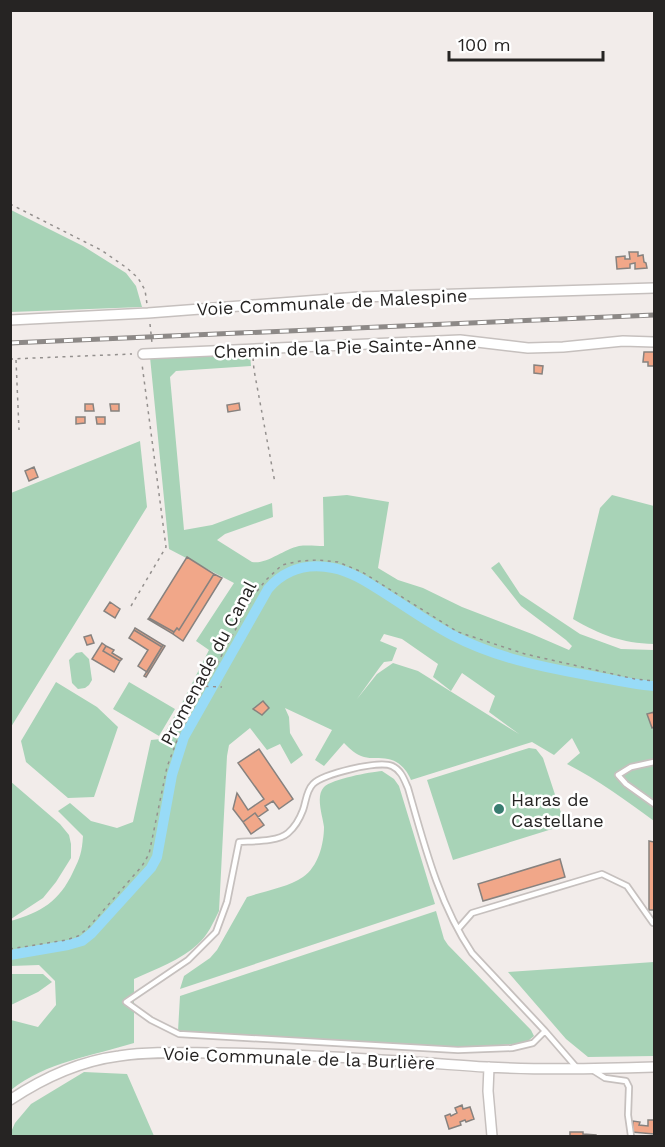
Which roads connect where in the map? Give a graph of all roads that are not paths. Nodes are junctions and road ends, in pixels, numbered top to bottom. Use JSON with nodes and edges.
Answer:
{"nodes":[{"id":1,"x":654,"y":288,"type":"edge"},
{"id":2,"x":10,"y":320,"type":"edge"},
{"id":3,"x":654,"y":342,"type":"edge"},
{"id":4,"x":143,"y":354,"type":"road end"},
{"id":5,"x":654,"y":762,"type":"edge"},
{"id":6,"x":654,"y":804,"type":"edge"},
{"id":7,"x":654,"y":922,"type":"edge"},
{"id":8,"x":458,"y":929,"type":"junction"},
{"id":9,"x":545,"y":1031,"type":"junction"},
{"id":10,"x":489,"y":1067,"type":"junction"},
{"id":11,"x":654,"y":1067,"type":"edge"},
{"id":12,"x":577,"y":1068,"type":"junction"},
{"id":13,"x":590,"y":1068,"type":"junction"},
{"id":14,"x":10,"y":1100,"type":"edge"},
{"id":15,"x":492,"y":1137,"type":"edge"},
{"id":16,"x":631,"y":1137,"type":"edge"}],
"edges":[{"from":1,"to":2,"type":"street","name":"Voie Communale de Malespine"},
{"from":3,"to":4,"type":"street","name":"Chemin de la Pie Sainte-Anne"},
{"from":5,"to":6,"type":"lane"},
{"from":7,"to":8,"type":"lane"},
{"from":8,"to":9,"type":"lane"},
{"from":8,"to":9,"type":"lane"},
{"from":9,"to":12,"type":"lane"},
{"from":10,"to":12,"type":"street","name":"Voie Communale de la Burlière"},
{"from":10,"to":14,"type":"street","name":"Voie Communale de la Burlière"},
{"from":10,"to":15,"type":"street"},
{"from":11,"to":13,"type":"street","name":"Voie Communale de la Burlière"},
{"from":12,"to":13,"type":"street","name":"Voie Communale de la Burlière"},
{"from":13,"to":16,"type":"lane"}]}
